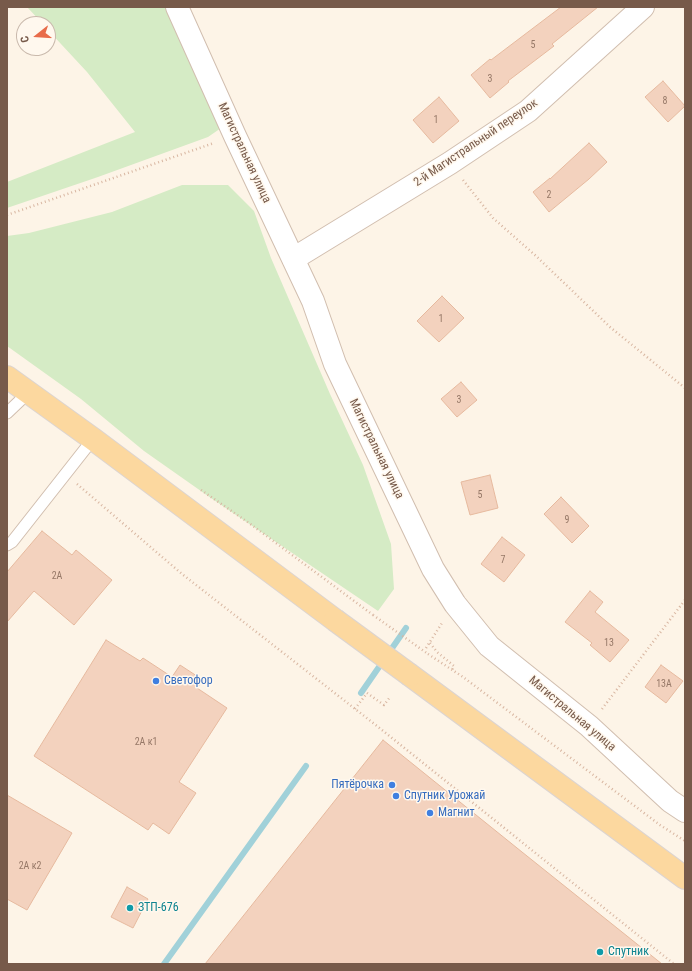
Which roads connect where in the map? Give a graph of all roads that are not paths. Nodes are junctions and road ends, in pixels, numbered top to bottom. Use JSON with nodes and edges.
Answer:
{"nodes":[{"id":1,"x":177,"y":7,"type":"edge"},
{"id":2,"x":643,"y":7,"type":"edge"},
{"id":3,"x":293,"y":259,"type":"junction"},
{"id":4,"x":7,"y":377,"type":"edge"},
{"id":5,"x":29,"y":392,"type":"junction"},
{"id":6,"x":7,"y":412,"type":"edge"},
{"id":7,"x":93,"y":439,"type":"junction"},
{"id":8,"x":7,"y":546,"type":"edge"},
{"id":9,"x":685,"y":811,"type":"edge"},
{"id":10,"x":685,"y":878,"type":"edge"}],
"edges":[{"from":1,"to":3,"type":"street","name":"Магистральная улица"},
{"from":2,"to":3,"type":"street","name":"2-й Магистральный переулок"},
{"from":3,"to":9,"type":"street","name":"Магистральная улица"},
{"from":4,"to":5,"type":"main road"},
{"from":5,"to":6,"type":"lane"},
{"from":5,"to":7,"type":"main road"},
{"from":7,"to":8,"type":"lane"},
{"from":7,"to":10,"type":"main road","bridge":true}]}
